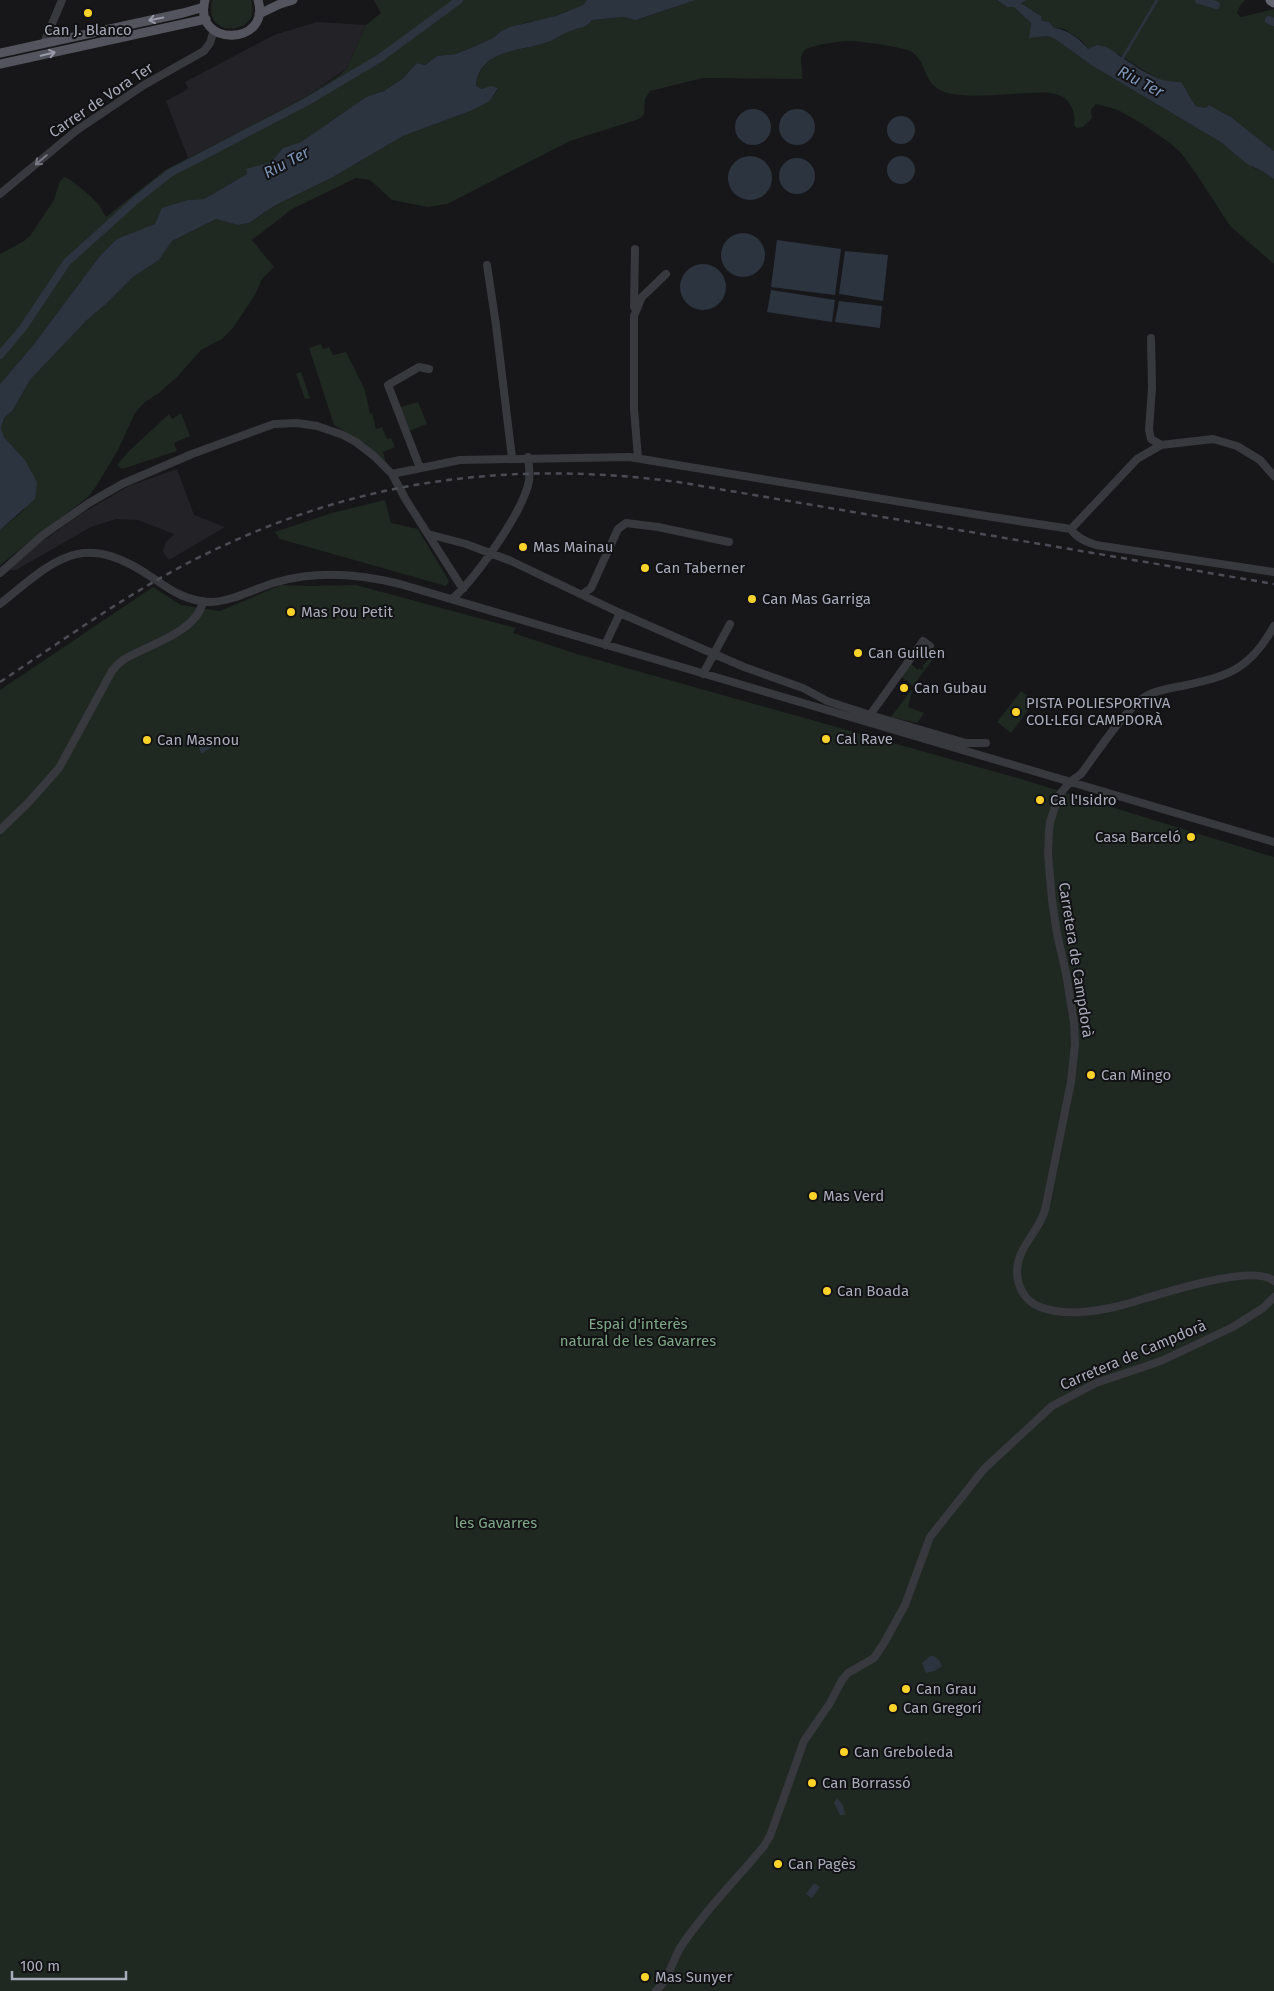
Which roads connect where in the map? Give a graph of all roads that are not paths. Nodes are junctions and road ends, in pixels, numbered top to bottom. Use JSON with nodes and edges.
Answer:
{"nodes":[{"id":1,"x":62,"y":0,"type":"edge"},
{"id":2,"x":258,"y":0,"type":"edge"},
{"id":3,"x":293,"y":0,"type":"edge"},
{"id":4,"x":204,"y":3,"type":"edge"},
{"id":5,"x":259,"y":14,"type":"junction"},
{"id":6,"x":206,"y":19,"type":"junction"},
{"id":7,"x":214,"y":30,"type":"junction"},
{"id":8,"x":44,"y":43,"type":"junction"},
{"id":9,"x":0,"y":53,"type":"edge"},
{"id":10,"x":0,"y":64,"type":"edge"},
{"id":11,"x":1,"y":191,"type":"edge"},
{"id":12,"x":635,"y":249,"type":"dead end"},
{"id":13,"x":487,"y":265,"type":"dead end"},
{"id":14,"x":666,"y":274,"type":"dead end"},
{"id":15,"x":634,"y":316,"type":"junction"},
{"id":16,"x":1151,"y":338,"type":"dead end"},
{"id":17,"x":429,"y":369,"type":"dead end"},
{"id":18,"x":1162,"y":445,"type":"junction"},
{"id":19,"x":528,"y":457,"type":"junction"},
{"id":20,"x":512,"y":458,"type":"junction"},
{"id":21,"x":638,"y":458,"type":"junction"},
{"id":22,"x":420,"y":468,"type":"junction"},
{"id":23,"x":392,"y":474,"type":"junction"},
{"id":24,"x":1274,"y":476,"type":"edge"},
{"id":25,"x":1071,"y":529,"type":"junction"},
{"id":26,"x":428,"y":534,"type":"junction"},
{"id":27,"x":729,"y":542,"type":"dead end"},
{"id":28,"x":490,"y":553,"type":"junction"},
{"id":29,"x":1274,"y":572,"type":"edge"},
{"id":30,"x":0,"y":573,"type":"edge"},
{"id":31,"x":464,"y":589,"type":"junction"},
{"id":32,"x":583,"y":594,"type":"junction"},
{"id":33,"x":452,"y":600,"type":"junction"},
{"id":34,"x":203,"y":601,"type":"junction"},
{"id":35,"x":0,"y":604,"type":"edge"},
{"id":36,"x":620,"y":613,"type":"junction"},
{"id":37,"x":730,"y":624,"type":"dead end"},
{"id":38,"x":1274,"y":626,"type":"edge"},
{"id":39,"x":605,"y":645,"type":"junction"},
{"id":40,"x":930,"y":646,"type":"dead end"},
{"id":41,"x":713,"y":653,"type":"junction"},
{"id":42,"x":703,"y":674,"type":"junction"},
{"id":43,"x":870,"y":716,"type":"junction"},
{"id":44,"x":986,"y":743,"type":"dead end"},
{"id":45,"x":1070,"y":782,"type":"junction"},
{"id":46,"x":0,"y":830,"type":"edge"},
{"id":47,"x":1274,"y":842,"type":"edge"},
{"id":48,"x":1274,"y":1281,"type":"edge"},
{"id":49,"x":1274,"y":1296,"type":"edge"},
{"id":50,"x":656,"y":1991,"type":"edge"}],
"edges":[{"from":1,"to":8,"type":"street"},
{"from":2,"to":5,"type":"main road"},
{"from":3,"to":5,"type":"main road"},
{"from":4,"to":6,"type":"main road"},
{"from":4,"to":8,"type":"main road","one_way":true},
{"from":5,"to":7,"type":"main road"},
{"from":6,"to":7,"type":"main road"},
{"from":10,"to":6,"type":"main road","one_way":true},
{"from":7,"to":11,"type":"street","name":"Carrer de Vora Ter","one_way":true},
{"from":8,"to":9,"type":"main road"},
{"from":12,"to":15,"type":"street"},
{"from":13,"to":20,"type":"street"},
{"from":14,"to":15,"type":"street"},
{"from":15,"to":21,"type":"street"},
{"from":16,"to":18,"type":"street"},
{"from":17,"to":22,"type":"street"},
{"from":18,"to":24,"type":"street"},
{"from":18,"to":25,"type":"street"},
{"from":19,"to":20,"type":"street"},
{"from":19,"to":21,"type":"street"},
{"from":19,"to":28,"type":"street"},
{"from":20,"to":22,"type":"street"},
{"from":21,"to":25,"type":"street"},
{"from":22,"to":23,"type":"street"},
{"from":23,"to":26,"type":"street"},
{"from":23,"to":30,"type":"street"},
{"from":25,"to":29,"type":"street"},
{"from":26,"to":28,"type":"street"},
{"from":26,"to":31,"type":"street"},
{"from":27,"to":32,"type":"street"},
{"from":28,"to":31,"type":"street"},
{"from":28,"to":32,"type":"street"},
{"from":31,"to":33,"type":"street"},
{"from":32,"to":36,"type":"street"},
{"from":33,"to":34,"type":"street"},
{"from":33,"to":39,"type":"street"},
{"from":34,"to":35,"type":"street"},
{"from":34,"to":46,"type":"street"},
{"from":36,"to":39,"type":"street"},
{"from":36,"to":41,"type":"street"},
{"from":37,"to":41,"type":"street"},
{"from":38,"to":45,"type":"street","name":"Carretera de Campdorà"},
{"from":39,"to":42,"type":"street"},
{"from":40,"to":43,"type":"street"},
{"from":41,"to":42,"type":"street"},
{"from":41,"to":43,"type":"street"},
{"from":42,"to":45,"type":"street"},
{"from":43,"to":44,"type":"street"},
{"from":45,"to":47,"type":"street"},
{"from":45,"to":48,"type":"street","name":"Carretera de Campdorà"},
{"from":49,"to":50,"type":"street","name":"Carretera de Campdorà"}]}
